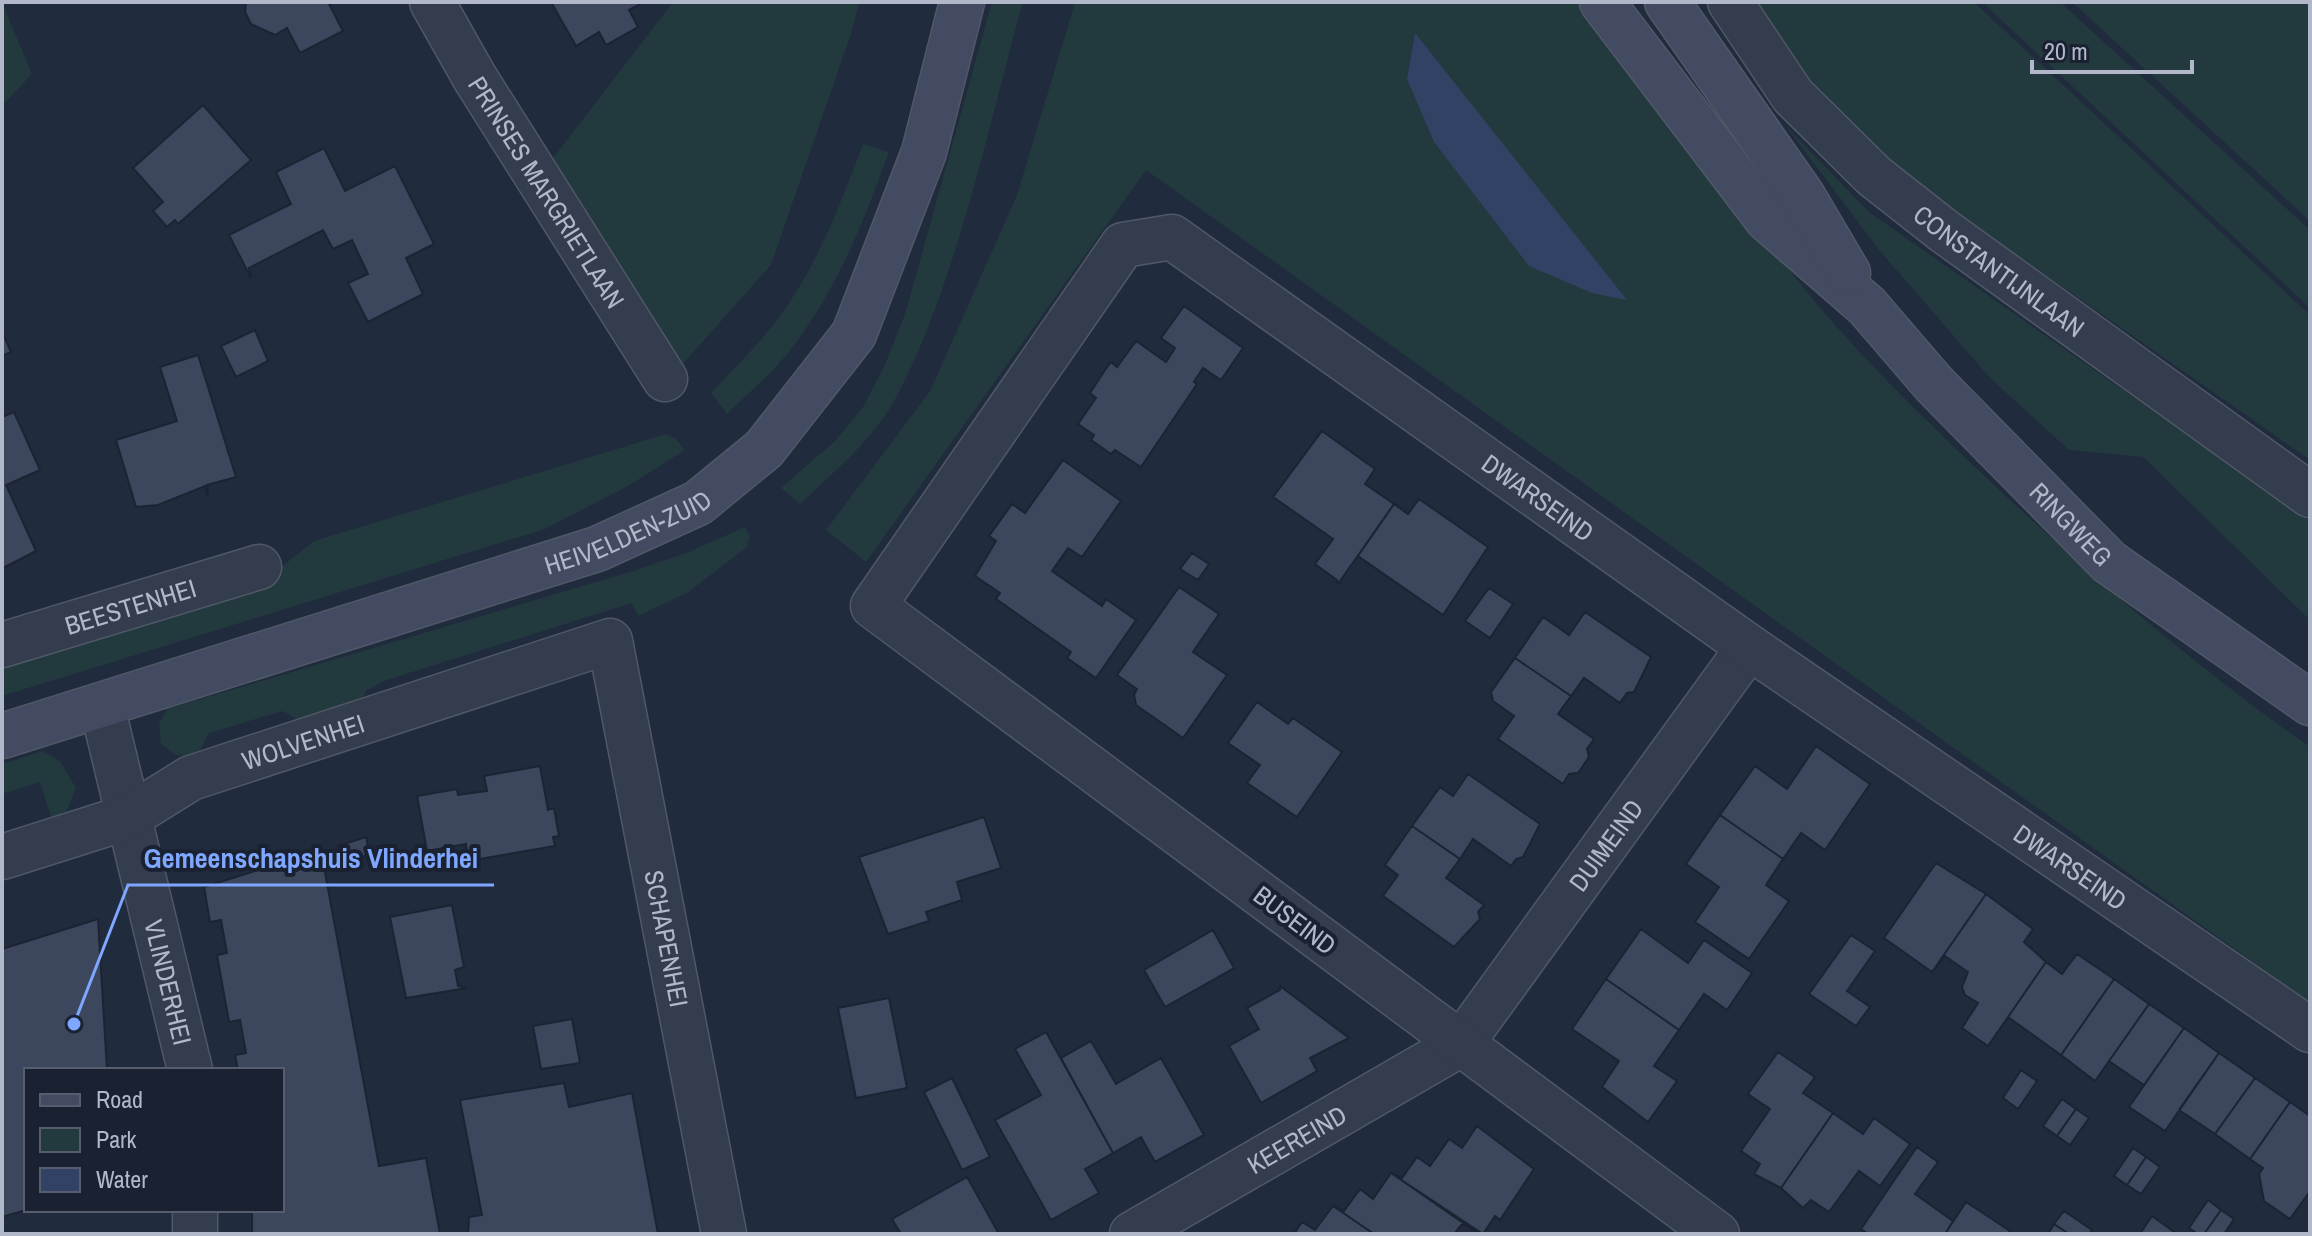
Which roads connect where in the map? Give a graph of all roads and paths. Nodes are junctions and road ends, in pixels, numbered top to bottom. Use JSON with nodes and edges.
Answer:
{"nodes":[{"id":1,"x":432,"y":2,"type":"edge"},
{"id":2,"x":962,"y":2,"type":"edge"},
{"id":3,"x":1602,"y":2,"type":"edge"},
{"id":4,"x":1667,"y":2,"type":"edge"},
{"id":5,"x":1730,"y":2,"type":"edge"},
{"id":6,"x":1867,"y":306,"type":"junction"},
{"id":7,"x":665,"y":379,"type":"dead end"},
{"id":8,"x":2310,"y":495,"type":"edge"},
{"id":9,"x":259,"y":567,"type":"dead end"},
{"id":10,"x":873,"y":606,"type":"joint"},
{"id":11,"x":610,"y":641,"type":"joint"},
{"id":12,"x":2,"y":645,"type":"edge"},
{"id":13,"x":1749,"y":647,"type":"junction"},
{"id":14,"x":2310,"y":703,"type":"edge"},
{"id":15,"x":102,"y":706,"type":"junction"},
{"id":16,"x":2,"y":736,"type":"edge"},
{"id":17,"x":128,"y":817,"type":"junction"},
{"id":18,"x":2,"y":857,"type":"edge"},
{"id":19,"x":2310,"y":1030,"type":"edge"},
{"id":20,"x":1461,"y":1044,"type":"junction"},
{"id":21,"x":190,"y":1068,"type":"edge"},
{"id":22,"x":195,"y":1212,"type":"edge"},
{"id":23,"x":195,"y":1234,"type":"edge"},
{"id":24,"x":724,"y":1234,"type":"edge"},
{"id":25,"x":1132,"y":1234,"type":"edge"},
{"id":26,"x":1717,"y":1234,"type":"edge"}],
"edges":[{"from":1,"to":7,"type":"street","name":"PRINSES MARGRIETLAAN"},
{"from":2,"to":15,"type":"main road","name":"HEIVELDEN-ZUID"},
{"from":3,"to":6,"type":"main road","name":"RINGWEG"},
{"from":4,"to":6,"type":"main road","name":"RINGWEG"},
{"from":5,"to":8,"type":"street","name":"CONSTANTIJNLAAN"},
{"from":6,"to":14,"type":"main road","name":"RINGWEG"},
{"from":9,"to":12,"type":"street","name":"BEESTENHEI"},
{"from":10,"to":13,"type":"street","name":"DWARSEIND"},
{"from":10,"to":20,"type":"street","name":"BUSEIND"},
{"from":11,"to":17,"type":"street","name":"WOLVENHEI"},
{"from":11,"to":24,"type":"street","name":"SCHAPENHEI"},
{"from":13,"to":19,"type":"street","name":"DWARSEIND"},
{"from":13,"to":20,"type":"street","name":"DUIMEIND"},
{"from":15,"to":16,"type":"main road","name":"HEIVELDEN-ZUID"},
{"from":15,"to":17,"type":"street","name":"VLINDERHEI"},
{"from":17,"to":18,"type":"street","name":"WOLVENHEI"},
{"from":17,"to":21,"type":"street","name":"VLINDERHEI"},
{"from":20,"to":25,"type":"street","name":"KEEREIND"},
{"from":20,"to":26,"type":"street","name":"BUSEIND"},
{"from":22,"to":23,"type":"street"}]}
